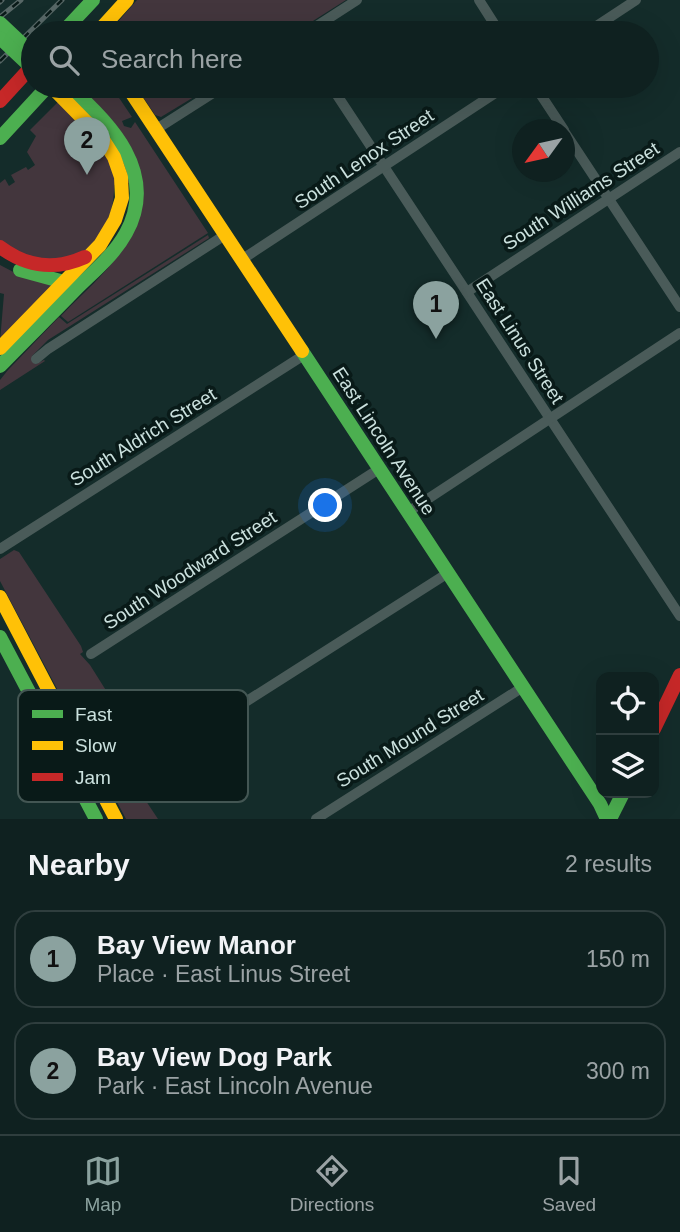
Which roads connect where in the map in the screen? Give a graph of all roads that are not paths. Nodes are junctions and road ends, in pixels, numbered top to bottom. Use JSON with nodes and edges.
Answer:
{"nodes":[{"id":1,"x":93,"y":0,"type":"edge"},
{"id":2,"x":127,"y":0,"type":"edge"},
{"id":3,"x":358,"y":0,"type":"edge"},
{"id":4,"x":479,"y":0,"type":"edge"},
{"id":5,"x":636,"y":0,"type":"edge"},
{"id":6,"x":79,"y":15,"type":"junction"},
{"id":7,"x":73,"y":21,"type":"edge"},
{"id":8,"x":83,"y":21,"type":"edge"},
{"id":9,"x":108,"y":21,"type":"edge"},
{"id":10,"x":325,"y":21,"type":"edge"},
{"id":11,"x":492,"y":21,"type":"edge"},
{"id":12,"x":604,"y":21,"type":"edge"},
{"id":13,"x":0,"y":23,"type":"edge"},
{"id":14,"x":0,"y":38,"type":"edge"},
{"id":15,"x":21,"y":43,"type":"edge"},
{"id":16,"x":21,"y":56,"type":"edge"},
{"id":17,"x":21,"y":79,"type":"edge"},
{"id":18,"x":38,"y":98,"type":"edge"},
{"id":19,"x":63,"y":98,"type":"edge"},
{"id":20,"x":81,"y":98,"type":"edge"},
{"id":21,"x":135,"y":98,"type":"edge"},
{"id":22,"x":205,"y":98,"type":"edge"},
{"id":23,"x":339,"y":98,"type":"edge"},
{"id":24,"x":488,"y":98,"type":"edge"},
{"id":25,"x":543,"y":98,"type":"edge"},
{"id":26,"x":0,"y":101,"type":"edge"},
{"id":27,"x":557,"y":119,"type":"edge"},
{"id":28,"x":155,"y":130,"type":"junction"},
{"id":29,"x":0,"y":138,"type":"edge"},
{"id":30,"x":575,"y":147,"type":"edge"},
{"id":31,"x":680,"y":152,"type":"edge"},
{"id":32,"x":384,"y":166,"type":"junction"},
{"id":33,"x":609,"y":198,"type":"junction"},
{"id":34,"x":127,"y":209,"type":"junction"},
{"id":35,"x":225,"y":235,"type":"junction"},
{"id":36,"x":0,"y":247,"type":"edge"},
{"id":37,"x":93,"y":253,"type":"junction"},
{"id":38,"x":0,"y":258,"type":"edge"},
{"id":39,"x":241,"y":260,"type":"junction"},
{"id":40,"x":87,"y":278,"type":"junction"},
{"id":41,"x":64,"y":282,"type":"junction"},
{"id":42,"x":467,"y":292,"type":"junction"},
{"id":43,"x":680,"y":307,"type":"edge"},
{"id":44,"x":680,"y":333,"type":"edge"},
{"id":45,"x":0,"y":348,"type":"edge"},
{"id":46,"x":304,"y":355,"type":"junction"},
{"id":47,"x":36,"y":359,"type":"dead end"},
{"id":48,"x":0,"y":366,"type":"edge"},
{"id":49,"x":550,"y":419,"type":"junction"},
{"id":50,"x":379,"y":469,"type":"junction"},
{"id":51,"x":408,"y":512,"type":"junction"},
{"id":52,"x":0,"y":549,"type":"edge"},
{"id":53,"x":448,"y":573,"type":"junction"},
{"id":54,"x":0,"y":597,"type":"edge"},
{"id":55,"x":680,"y":616,"type":"edge"},
{"id":56,"x":0,"y":637,"type":"edge"},
{"id":57,"x":91,"y":654,"type":"dead end"},
{"id":58,"x":680,"y":675,"type":"edge"},
{"id":59,"x":523,"y":687,"type":"junction"},
{"id":60,"x":28,"y":690,"type":"edge"},
{"id":61,"x":49,"y":690,"type":"edge"},
{"id":62,"x":248,"y":700,"type":"edge"},
{"id":63,"x":659,"y":719,"type":"edge"},
{"id":64,"x":620,"y":798,"type":"edge"},
{"id":65,"x":87,"y":802,"type":"edge"},
{"id":66,"x":108,"y":802,"type":"edge"},
{"id":67,"x":96,"y":819,"type":"edge"},
{"id":68,"x":117,"y":819,"type":"edge"},
{"id":69,"x":316,"y":819,"type":"edge"},
{"id":70,"x":609,"y":819,"type":"edge"}],
"edges":[{"from":1,"to":6,"type":"main road"},
{"from":2,"to":9,"type":"main road"},
{"from":3,"to":10,"type":"street"},
{"from":4,"to":11,"type":"street"},
{"from":5,"to":12,"type":"street"},
{"from":6,"to":7,"type":"main road"},
{"from":6,"to":8,"type":"main road"},
{"from":13,"to":15,"type":"main road","bridge":true},
{"from":14,"to":16,"type":"main road","bridge":true},
{"from":17,"to":26,"type":"main road"},
{"from":18,"to":29,"type":"main road"},
{"from":19,"to":34,"type":"main road"},
{"from":20,"to":34,"type":"main road"},
{"from":21,"to":28,"type":"main road","name":"East Lincoln Avenue"},
{"from":22,"to":28,"type":"street"},
{"from":23,"to":32,"type":"street","name":"East Linus Street"},
{"from":24,"to":32,"type":"street","name":"South Lenox Street"},
{"from":25,"to":27,"type":"street"},
{"from":28,"to":35,"type":"main road","name":"East Lincoln Avenue"},
{"from":30,"to":33,"type":"street"},
{"from":31,"to":33,"type":"street","name":"South Williams Street"},
{"from":32,"to":39,"type":"street","name":"South Lenox Street"},
{"from":32,"to":42,"type":"street","name":"East Linus Street"},
{"from":33,"to":42,"type":"street","name":"South Williams Street"},
{"from":33,"to":43,"type":"street"},
{"from":34,"to":37,"type":"main road"},
{"from":34,"to":40,"type":"main road"},
{"from":35,"to":39,"type":"main road","name":"East Lincoln Avenue"},
{"from":35,"to":47,"type":"street"},
{"from":36,"to":37,"type":"main road"},
{"from":37,"to":41,"type":"main road"},
{"from":38,"to":41,"type":"main road"},
{"from":39,"to":46,"type":"main road","name":"East Lincoln Avenue"},
{"from":40,"to":41,"type":"main road"},
{"from":40,"to":48,"type":"main road"},
{"from":41,"to":45,"type":"main road"},
{"from":42,"to":49,"type":"street","name":"East Linus Street"},
{"from":44,"to":49,"type":"street"},
{"from":46,"to":50,"type":"main road","name":"East Lincoln Avenue"},
{"from":46,"to":52,"type":"street","name":"South Aldrich Street"},
{"from":49,"to":51,"type":"street"},
{"from":49,"to":55,"type":"street","name":"East Linus Street"},
{"from":50,"to":51,"type":"main road","name":"East Lincoln Avenue"},
{"from":50,"to":57,"type":"street","name":"South Woodward Street"},
{"from":51,"to":53,"type":"main road","name":"East Lincoln Avenue"},
{"from":53,"to":59,"type":"main road","name":"East Lincoln Avenue"},
{"from":53,"to":62,"type":"street"},
{"from":54,"to":61,"type":"main road"},
{"from":56,"to":60,"type":"main road"},
{"from":58,"to":63,"type":"main road"},
{"from":59,"to":69,"type":"street","name":"South Mound Street"},
{"from":59,"to":70,"type":"main road","name":"East Lincoln Avenue"},
{"from":64,"to":70,"type":"main road"},
{"from":65,"to":67,"type":"main road"},
{"from":66,"to":68,"type":"main road"}]}
